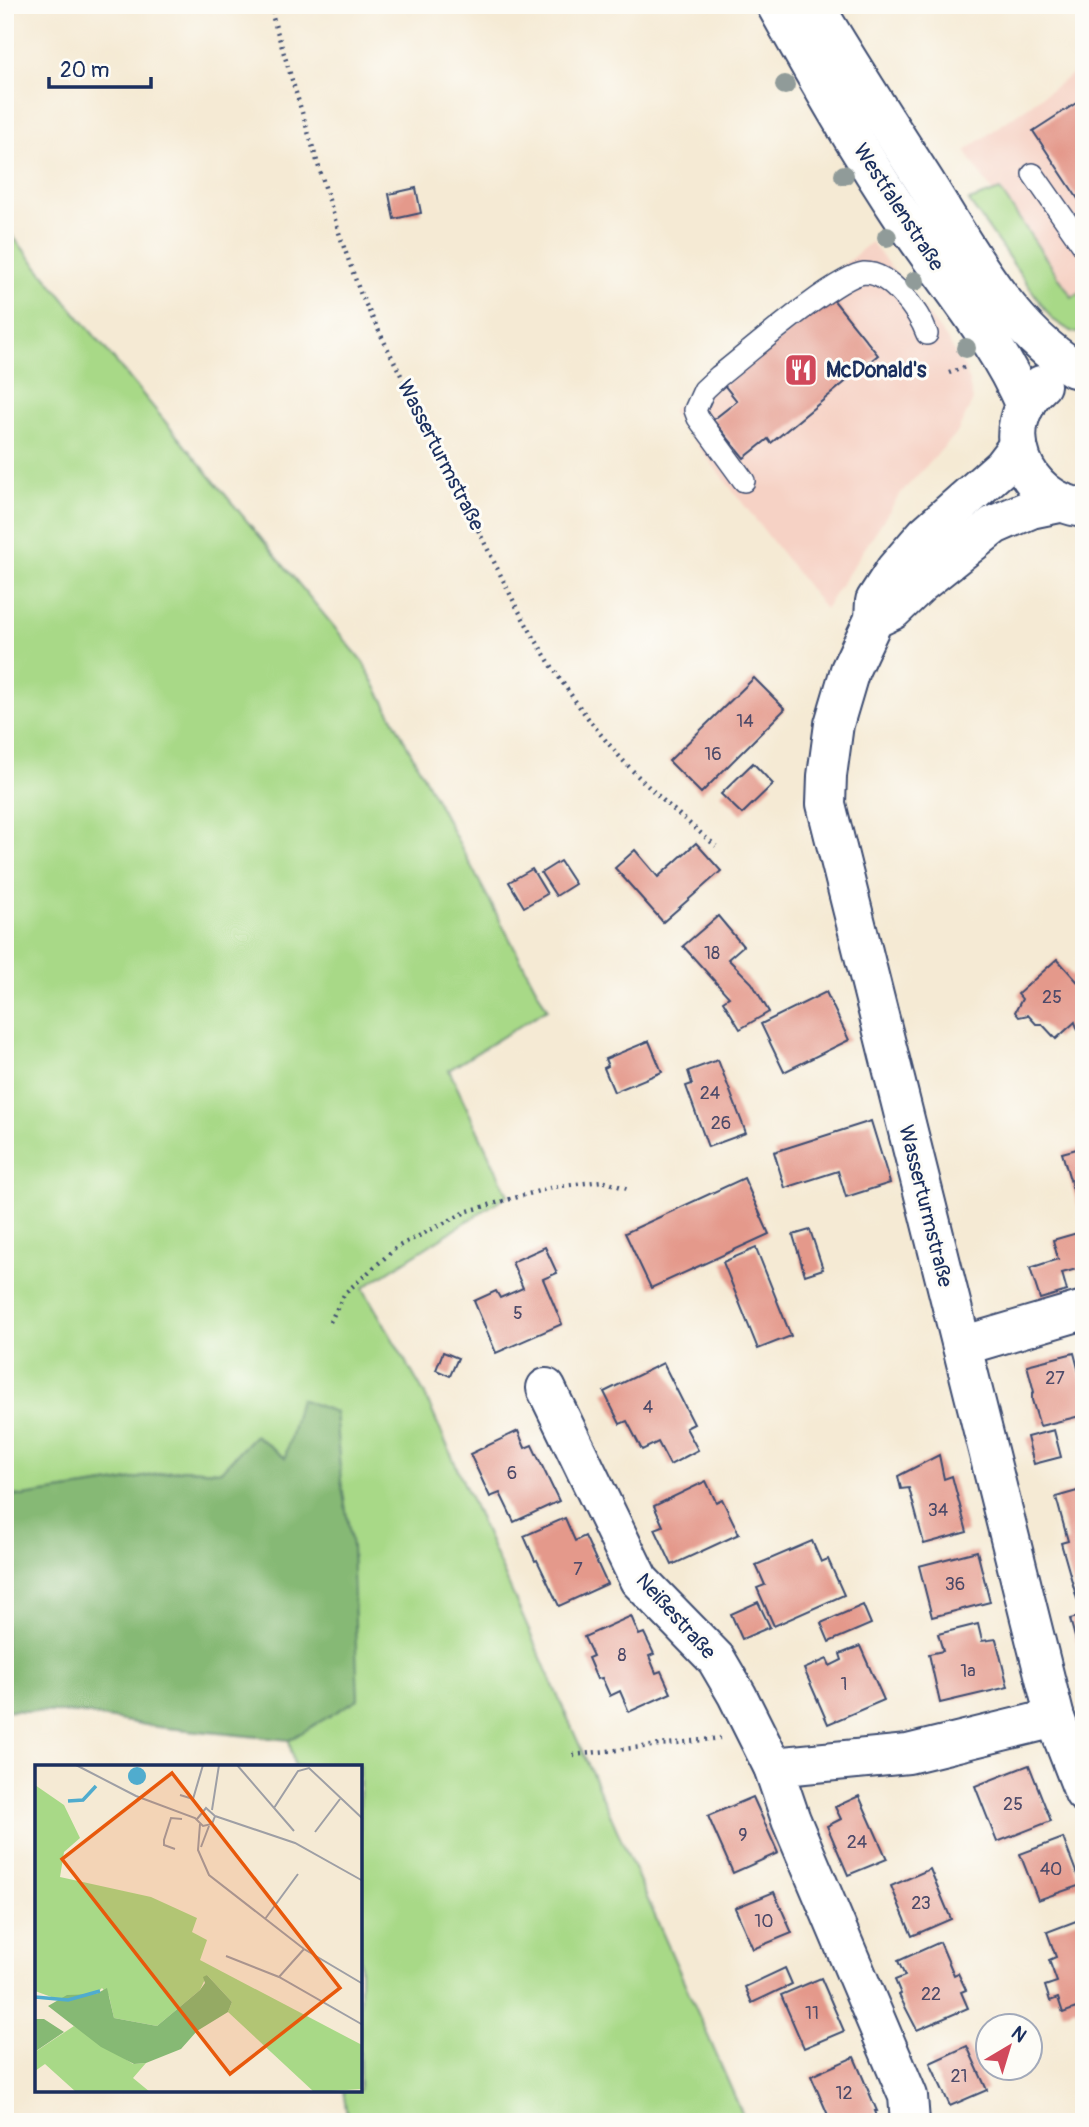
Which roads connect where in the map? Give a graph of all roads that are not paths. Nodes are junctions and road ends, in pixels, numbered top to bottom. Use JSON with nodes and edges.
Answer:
{"nodes":[{"id":1,"x":776,"y":5,"type":"edge"},
{"id":2,"x":814,"y":5,"type":"edge"},
{"id":3,"x":1033,"y":174,"type":"dead end"},
{"id":4,"x":1084,"y":247,"type":"edge"},
{"id":5,"x":927,"y":334,"type":"dead end"},
{"id":6,"x":1079,"y":367,"type":"edge"},
{"id":7,"x":1025,"y":406,"type":"junction"},
{"id":8,"x":1018,"y":446,"type":"junction"},
{"id":9,"x":744,"y":481,"type":"dead end"},
{"id":10,"x":1072,"y":506,"type":"edge"},
{"id":11,"x":874,"y":619,"type":"junction"},
{"id":12,"x":1084,"y":1310,"type":"edge"},
{"id":13,"x":962,"y":1346,"type":"junction"},
{"id":14,"x":546,"y":1388,"type":"dead end"},
{"id":15,"x":1055,"y":1718,"type":"junction"},
{"id":16,"x":773,"y":1767,"type":"junction"},
{"id":17,"x":1084,"y":1793,"type":"edge"},
{"id":18,"x":910,"y":2122,"type":"edge"}],
"edges":[{"from":1,"to":7,"type":"street","name":"Westfalenstraße"},
{"from":2,"to":6,"type":"street","name":"Westfalenstraße"},
{"from":3,"to":4,"type":"lane"},
{"from":5,"to":9,"type":"lane"},
{"from":6,"to":7,"type":"street"},
{"from":7,"to":8,"type":"street"},
{"from":8,"to":10,"type":"street"},
{"from":8,"to":11,"type":"street","name":"Wasserturmstraße"},
{"from":10,"to":11,"type":"street"},
{"from":11,"to":13,"type":"street","name":"Wasserturmstraße"},
{"from":12,"to":13,"type":"street"},
{"from":13,"to":15,"type":"street","name":"Wasserturmstraße"},
{"from":14,"to":16,"type":"street","name":"Neißestraße"},
{"from":15,"to":16,"type":"street"},
{"from":15,"to":17,"type":"street","name":"Wasserturmstraße"},
{"from":16,"to":18,"type":"street","name":"Neißestraße"}]}
